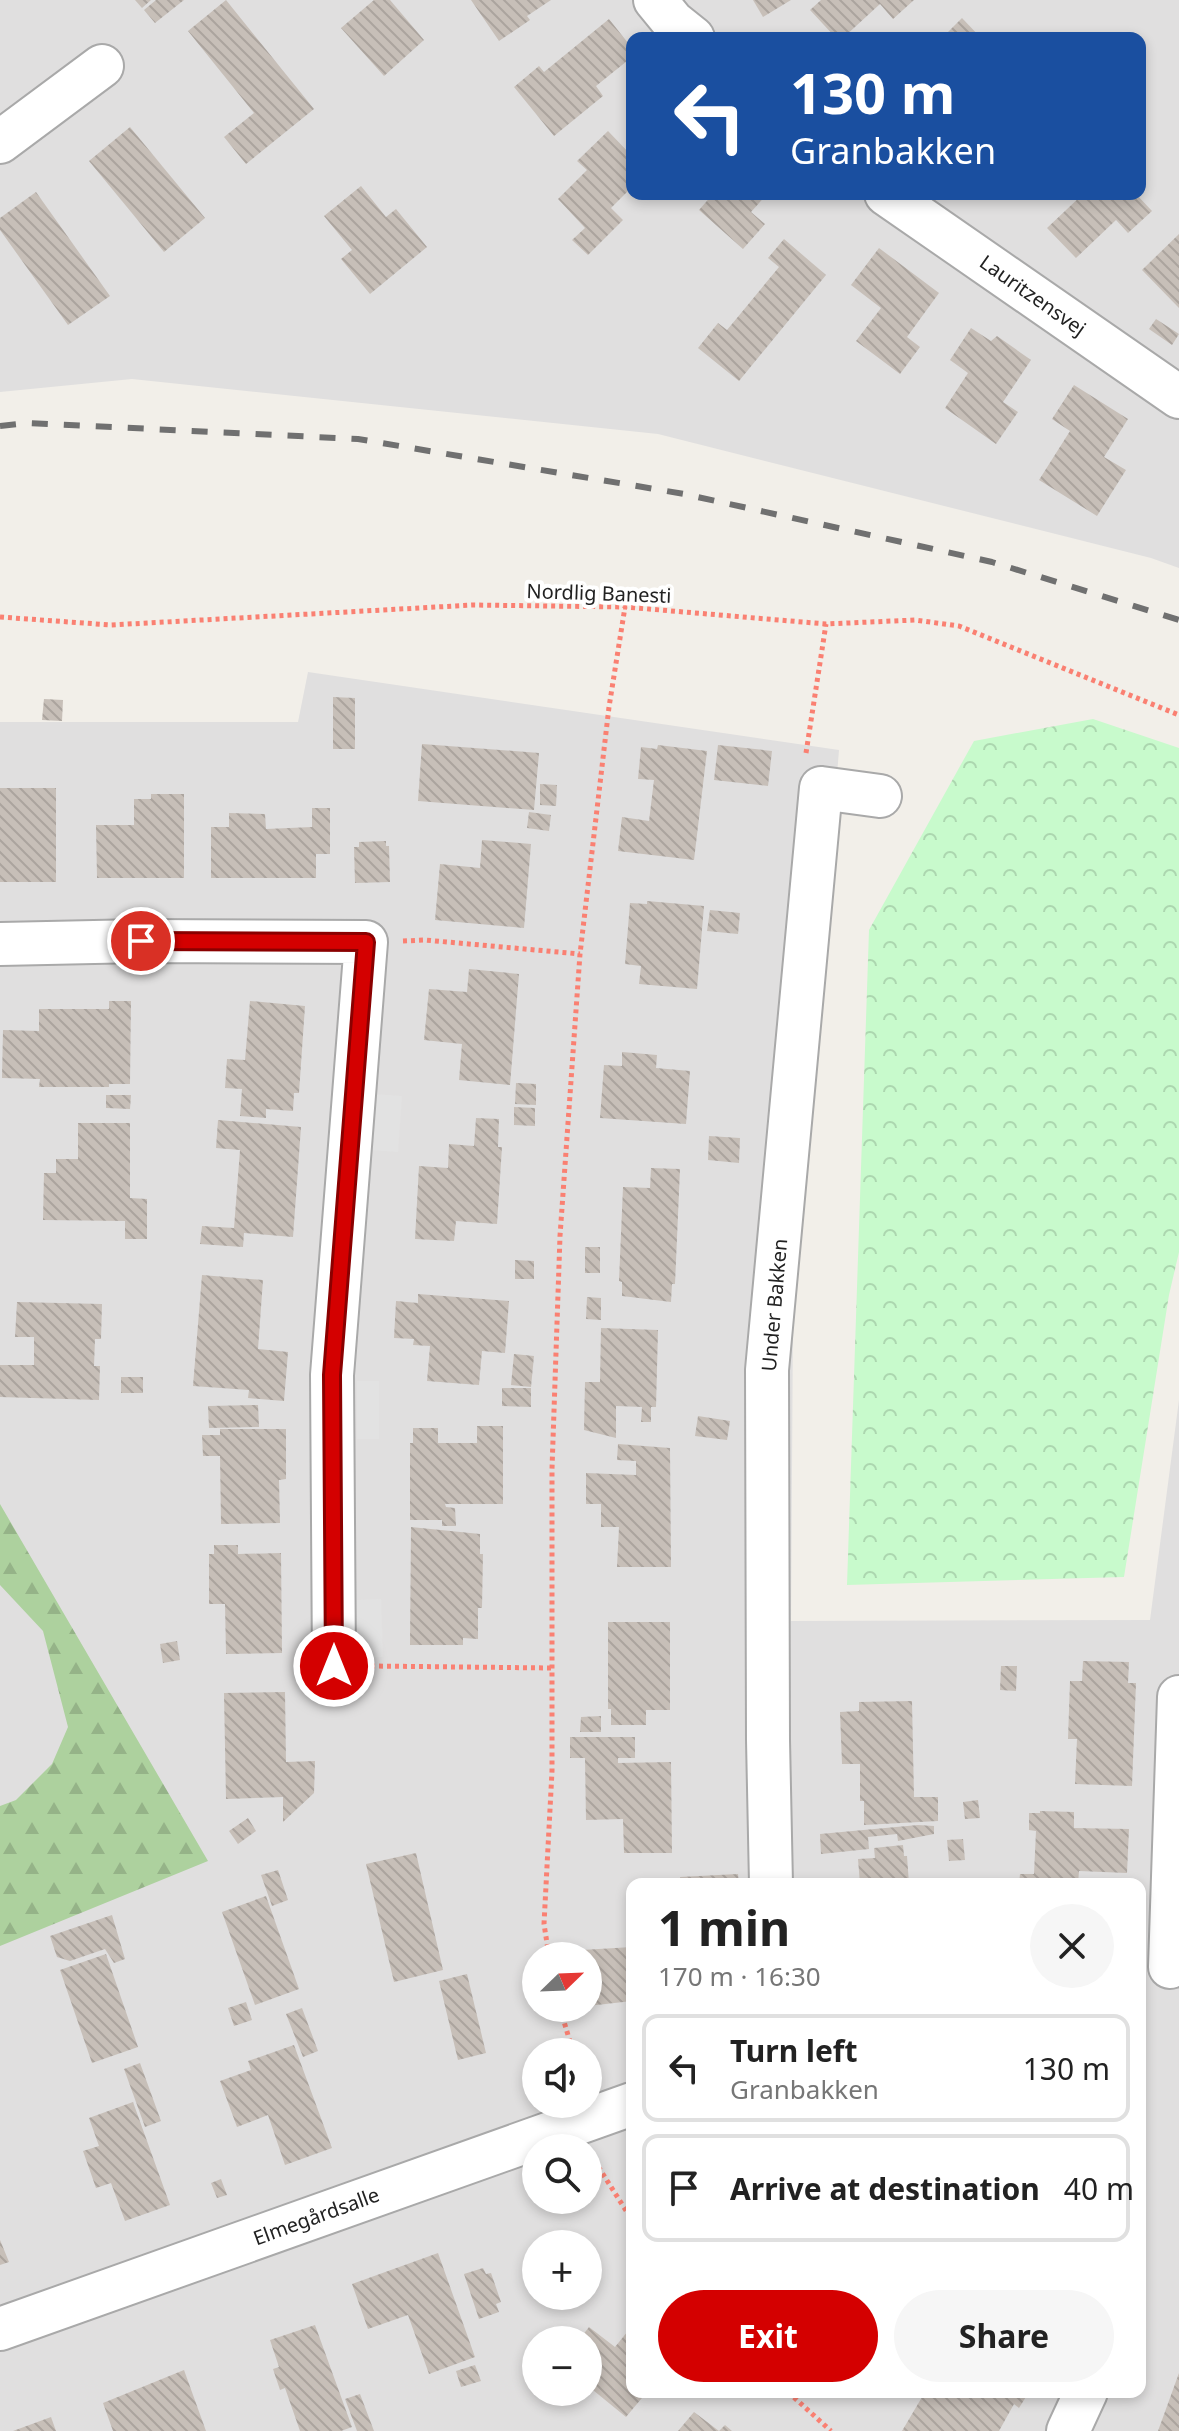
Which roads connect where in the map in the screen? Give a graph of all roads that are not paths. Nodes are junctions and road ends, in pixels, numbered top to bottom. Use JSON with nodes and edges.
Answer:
{"nodes":[{"id":1,"x":655,"y":0,"type":"edge"},
{"id":2,"x":686,"y":32,"type":"edge"},
{"id":3,"x":102,"y":66,"type":"dead end"},
{"id":4,"x":0,"y":142,"type":"edge"},
{"id":5,"x":895,"y":200,"type":"edge"},
{"id":6,"x":1179,"y":397,"type":"edge"},
{"id":7,"x":880,"y":796,"type":"dead end"},
{"id":8,"x":0,"y":944,"type":"edge"},
{"id":9,"x":334,"y":1666,"type":"road end"},
{"id":10,"x":1179,"y":1697,"type":"edge"},
{"id":11,"x":771,"y":1878,"type":"edge"},
{"id":12,"x":1163,"y":1968,"type":"edge"},
{"id":13,"x":626,"y":2106,"type":"edge"},
{"id":14,"x":0,"y":2329,"type":"edge"},
{"id":15,"x":1083,"y":2398,"type":"edge"},
{"id":16,"x":1068,"y":2431,"type":"edge"}],
"edges":[{"from":1,"to":2,"type":"street"},
{"from":3,"to":4,"type":"street"},
{"from":5,"to":6,"type":"street","name":"Lauritzensvej"},
{"from":7,"to":11,"type":"street","name":"Under Bakken"},
{"from":8,"to":9,"type":"street"},
{"from":10,"to":12,"type":"street"},
{"from":13,"to":14,"type":"street","name":"Elmegårdsalle"},
{"from":15,"to":16,"type":"street"}]}
